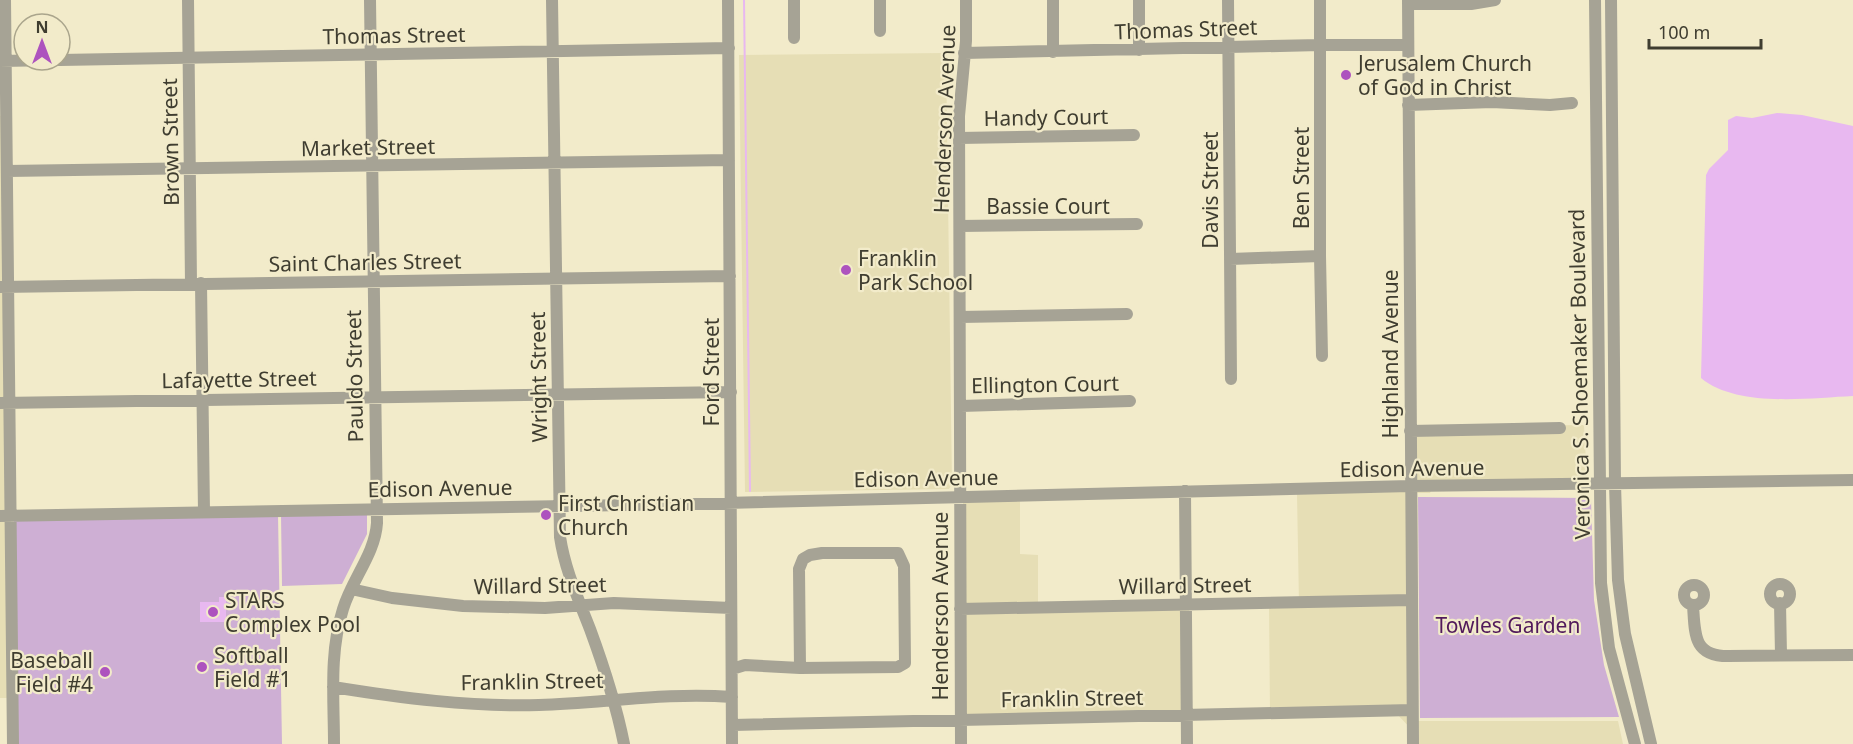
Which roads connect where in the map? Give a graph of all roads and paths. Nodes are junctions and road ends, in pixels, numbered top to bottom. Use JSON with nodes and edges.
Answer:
{"nodes":[{"id":1,"x":5,"y":0,"type":"edge"},
{"id":2,"x":188,"y":0,"type":"edge"},
{"id":3,"x":370,"y":0,"type":"edge"},
{"id":4,"x":552,"y":0,"type":"edge"},
{"id":5,"x":728,"y":0,"type":"edge"},
{"id":6,"x":794,"y":0,"type":"edge"},
{"id":7,"x":880,"y":0,"type":"edge"},
{"id":8,"x":966,"y":0,"type":"edge"},
{"id":9,"x":1053,"y":0,"type":"edge"},
{"id":10,"x":1139,"y":0,"type":"edge"},
{"id":11,"x":1228,"y":0,"type":"edge"},
{"id":12,"x":1320,"y":0,"type":"edge"},
{"id":13,"x":1494,"y":0,"type":"edge"},
{"id":14,"x":1595,"y":0,"type":"edge"},
{"id":15,"x":1611,"y":0,"type":"edge"},
{"id":16,"x":1408,"y":2,"type":"edge"},
{"id":17,"x":880,"y":31,"type":"dead end"},
{"id":18,"x":794,"y":38,"type":"dead end"},
{"id":19,"x":1320,"y":45,"type":"junction"},
{"id":20,"x":1408,"y":45,"type":"junction"},
{"id":21,"x":1228,"y":47,"type":"junction"},
{"id":22,"x":729,"y":48,"type":"junction"},
{"id":23,"x":1139,"y":50,"type":"junction"},
{"id":24,"x":552,"y":51,"type":"junction"},
{"id":25,"x":1053,"y":52,"type":"junction"},
{"id":26,"x":964,"y":53,"type":"junction"},
{"id":27,"x":370,"y":55,"type":"junction"},
{"id":28,"x":189,"y":58,"type":"junction"},
{"id":29,"x":72,"y":60,"type":"edge"},
{"id":30,"x":3,"y":61,"type":"edge"},
{"id":31,"x":1572,"y":104,"type":"dead end"},
{"id":32,"x":1408,"y":105,"type":"junction"},
{"id":33,"x":1134,"y":135,"type":"dead end"},
{"id":34,"x":959,"y":138,"type":"junction"},
{"id":35,"x":729,"y":160,"type":"junction"},
{"id":36,"x":554,"y":163,"type":"junction"},
{"id":37,"x":371,"y":167,"type":"junction"},
{"id":38,"x":190,"y":168,"type":"junction"},
{"id":39,"x":7,"y":171,"type":"junction"},
{"id":40,"x":1137,"y":225,"type":"dead end"},
{"id":41,"x":960,"y":226,"type":"junction"},
{"id":42,"x":1320,"y":256,"type":"junction"},
{"id":43,"x":1230,"y":259,"type":"junction"},
{"id":44,"x":730,"y":276,"type":"junction"},
{"id":45,"x":556,"y":278,"type":"junction"},
{"id":46,"x":373,"y":281,"type":"junction"},
{"id":47,"x":196,"y":284,"type":"junction"},
{"id":48,"x":4,"y":287,"type":"edge"},
{"id":49,"x":1128,"y":314,"type":"dead end"},
{"id":50,"x":960,"y":317,"type":"junction"},
{"id":51,"x":1322,"y":356,"type":"dead end"},
{"id":52,"x":1231,"y":380,"type":"dead end"},
{"id":53,"x":731,"y":392,"type":"junction"},
{"id":54,"x":557,"y":394,"type":"junction"},
{"id":55,"x":374,"y":397,"type":"junction"},
{"id":56,"x":202,"y":399,"type":"junction"},
{"id":57,"x":1130,"y":401,"type":"dead end"},
{"id":58,"x":5,"y":403,"type":"edge"},
{"id":59,"x":961,"y":405,"type":"junction"},
{"id":60,"x":1560,"y":428,"type":"dead end"},
{"id":61,"x":1410,"y":431,"type":"junction"},
{"id":62,"x":1853,"y":480,"type":"edge"},
{"id":63,"x":1600,"y":484,"type":"junction"},
{"id":64,"x":1616,"y":484,"type":"junction"},
{"id":65,"x":1410,"y":486,"type":"junction"},
{"id":66,"x":1185,"y":491,"type":"junction"},
{"id":67,"x":959,"y":497,"type":"junction"},
{"id":68,"x":731,"y":502,"type":"junction"},
{"id":69,"x":559,"y":506,"type":"junction"},
{"id":70,"x":376,"y":509,"type":"junction"},
{"id":71,"x":204,"y":512,"type":"junction"},
{"id":72,"x":5,"y":516,"type":"edge"},
{"id":73,"x":351,"y":589,"type":"junction"},
{"id":74,"x":1411,"y":600,"type":"junction"},
{"id":75,"x":1780,"y":603,"type":"dead end"},
{"id":76,"x":1186,"y":604,"type":"junction"},
{"id":77,"x":1693,"y":605,"type":"dead end"},
{"id":78,"x":580,"y":606,"type":"junction"},
{"id":79,"x":731,"y":608,"type":"junction"},
{"id":80,"x":960,"y":609,"type":"junction"},
{"id":81,"x":1781,"y":655,"type":"junction"},
{"id":82,"x":1853,"y":655,"type":"edge"},
{"id":83,"x":800,"y":668,"type":"junction"},
{"id":84,"x":732,"y":669,"type":"junction"},
{"id":85,"x":333,"y":687,"type":"junction"},
{"id":86,"x":732,"y":697,"type":"junction"},
{"id":87,"x":614,"y":700,"type":"junction"},
{"id":88,"x":1412,"y":710,"type":"junction"},
{"id":89,"x":1187,"y":716,"type":"junction"},
{"id":90,"x":960,"y":720,"type":"junction"},
{"id":91,"x":733,"y":725,"type":"junction"},
{"id":92,"x":13,"y":744,"type":"edge"},
{"id":93,"x":334,"y":744,"type":"edge"},
{"id":94,"x":624,"y":744,"type":"edge"},
{"id":95,"x":732,"y":744,"type":"edge"},
{"id":96,"x":961,"y":744,"type":"edge"},
{"id":97,"x":1187,"y":744,"type":"edge"},
{"id":98,"x":1413,"y":744,"type":"edge"},
{"id":99,"x":1635,"y":744,"type":"edge"},
{"id":100,"x":1651,"y":744,"type":"edge"}],
"edges":[{"from":1,"to":30,"type":"street"},
{"from":2,"to":28,"type":"street","name":"Brown Street"},
{"from":3,"to":27,"type":"street","name":"Pauldo Street"},
{"from":4,"to":24,"type":"street","name":"Wright Street"},
{"from":5,"to":22,"type":"street","name":"Ford Street"},
{"from":6,"to":18,"type":"street"},
{"from":7,"to":17,"type":"street"},
{"from":8,"to":26,"type":"street","name":"Henderson Avenue"},
{"from":9,"to":25,"type":"street"},
{"from":10,"to":23,"type":"street"},
{"from":11,"to":21,"type":"street","name":"Davis Street"},
{"from":12,"to":19,"type":"street","name":"Ben Street"},
{"from":13,"to":16,"type":"street"},
{"from":14,"to":63,"type":"street","name":"Veronica S. Shoemaker Boulevard"},
{"from":15,"to":64,"type":"street","name":"Veronica S. Shoemaker Boulevard"},
{"from":16,"to":20,"type":"street","name":"Highland Avenue"},
{"from":19,"to":20,"type":"street","name":"Thomas Street"},
{"from":19,"to":21,"type":"street","name":"Thomas Street"},
{"from":19,"to":42,"type":"street","name":"Ben Street"},
{"from":20,"to":32,"type":"street","name":"Highland Avenue"},
{"from":21,"to":23,"type":"street","name":"Thomas Street"},
{"from":21,"to":43,"type":"street","name":"Davis Street"},
{"from":22,"to":24,"type":"street","name":"Thomas Street"},
{"from":22,"to":35,"type":"street","name":"Ford Street"},
{"from":23,"to":25,"type":"street","name":"Thomas Street"},
{"from":24,"to":27,"type":"street","name":"Thomas Street"},
{"from":24,"to":36,"type":"street","name":"Wright Street"},
{"from":25,"to":26,"type":"street","name":"Thomas Street"},
{"from":26,"to":34,"type":"street","name":"Henderson Avenue"},
{"from":27,"to":28,"type":"street","name":"Thomas Street"},
{"from":27,"to":37,"type":"street","name":"Pauldo Street"},
{"from":28,"to":29,"type":"street","name":"Thomas Street"},
{"from":28,"to":38,"type":"street","name":"Brown Street"},
{"from":30,"to":39,"type":"street"},
{"from":31,"to":32,"type":"street"},
{"from":32,"to":61,"type":"street","name":"Highland Avenue"},
{"from":33,"to":34,"type":"street","name":"Handy Court"},
{"from":34,"to":41,"type":"street","name":"Henderson Avenue"},
{"from":35,"to":36,"type":"street","name":"Market Street"},
{"from":35,"to":44,"type":"street","name":"Ford Street"},
{"from":36,"to":37,"type":"street","name":"Market Street"},
{"from":36,"to":45,"type":"street","name":"Wright Street"},
{"from":37,"to":38,"type":"street","name":"Market Street"},
{"from":37,"to":46,"type":"street","name":"Pauldo Street"},
{"from":38,"to":39,"type":"street","name":"Market Street"},
{"from":38,"to":47,"type":"street","name":"Brown Street"},
{"from":39,"to":48,"type":"street"},
{"from":40,"to":41,"type":"street","name":"Bassie Court"},
{"from":41,"to":50,"type":"street","name":"Henderson Avenue"},
{"from":42,"to":43,"type":"street"},
{"from":42,"to":51,"type":"street","name":"Ben Street"},
{"from":43,"to":52,"type":"street","name":"Davis Street"},
{"from":44,"to":45,"type":"street","name":"Saint Charles Street"},
{"from":44,"to":53,"type":"street","name":"Ford Street"},
{"from":45,"to":46,"type":"street","name":"Saint Charles Street"},
{"from":45,"to":54,"type":"street","name":"Wright Street"},
{"from":46,"to":47,"type":"street","name":"Saint Charles Street"},
{"from":46,"to":55,"type":"street","name":"Pauldo Street"},
{"from":47,"to":48,"type":"street","name":"Saint Charles Street"},
{"from":47,"to":56,"type":"street","name":"Brown Street"},
{"from":48,"to":58,"type":"street"},
{"from":49,"to":50,"type":"street"},
{"from":50,"to":59,"type":"street","name":"Henderson Avenue"},
{"from":53,"to":54,"type":"street","name":"Lafayette Street"},
{"from":53,"to":68,"type":"street","name":"Ford Street"},
{"from":54,"to":55,"type":"street","name":"Lafayette Street"},
{"from":54,"to":69,"type":"street","name":"Wright Street"},
{"from":55,"to":56,"type":"street","name":"Lafayette Street"},
{"from":55,"to":70,"type":"street","name":"Pauldo Street"},
{"from":56,"to":58,"type":"street","name":"Lafayette Street"},
{"from":56,"to":71,"type":"street","name":"Brown Street"},
{"from":57,"to":59,"type":"street","name":"Ellington Court"},
{"from":58,"to":72,"type":"street"},
{"from":59,"to":67,"type":"street","name":"Henderson Avenue"},
{"from":60,"to":61,"type":"street"},
{"from":61,"to":65,"type":"street","name":"Highland Avenue"},
{"from":62,"to":64,"type":"street","name":"Edison Avenue"},
{"from":63,"to":64,"type":"street","name":"Edison Avenue"},
{"from":63,"to":65,"type":"street","name":"Edison Avenue"},
{"from":63,"to":99,"type":"street","name":"Veronica S. Shoemaker Boulevard"},
{"from":64,"to":100,"type":"street","name":"Veronica S. Shoemaker Boulevard"},
{"from":65,"to":66,"type":"street","name":"Edison Avenue"},
{"from":65,"to":74,"type":"street","name":"Highland Avenue"},
{"from":66,"to":67,"type":"street","name":"Edison Avenue"},
{"from":66,"to":76,"type":"street"},
{"from":67,"to":68,"type":"street","name":"Edison Avenue"},
{"from":67,"to":80,"type":"street","name":"Henderson Avenue"},
{"from":68,"to":69,"type":"street","name":"Edison Avenue"},
{"from":68,"to":79,"type":"street","name":"Ford Street"},
{"from":69,"to":70,"type":"street","name":"Edison Avenue"},
{"from":69,"to":78,"type":"street","name":"Wright Street"},
{"from":70,"to":71,"type":"street","name":"Edison Avenue"},
{"from":70,"to":73,"type":"street","name":"Pauldo Street"},
{"from":71,"to":72,"type":"street","name":"Edison Avenue"},
{"from":72,"to":92,"type":"street"},
{"from":73,"to":78,"type":"street","name":"Willard Street"},
{"from":73,"to":85,"type":"street","name":"Pauldo Street"},
{"from":74,"to":76,"type":"street","name":"Willard Street"},
{"from":74,"to":88,"type":"street","name":"Highland Avenue"},
{"from":75,"to":81,"type":"street"},
{"from":76,"to":80,"type":"street","name":"Willard Street"},
{"from":76,"to":89,"type":"street"},
{"from":77,"to":81,"type":"street"},
{"from":78,"to":79,"type":"street","name":"Willard Street"},
{"from":78,"to":87,"type":"street","name":"Wright Street"},
{"from":79,"to":84,"type":"street","name":"Ford Street"},
{"from":80,"to":90,"type":"street","name":"Henderson Avenue"},
{"from":81,"to":82,"type":"street"},
{"from":83,"to":83,"type":"street"},
{"from":83,"to":84,"type":"street"},
{"from":84,"to":86,"type":"street","name":"Ford Street"},
{"from":85,"to":87,"type":"street","name":"Franklin Street"},
{"from":85,"to":93,"type":"street","name":"Pauldo Street"},
{"from":86,"to":87,"type":"street","name":"Franklin Street"},
{"from":86,"to":91,"type":"street","name":"Ford Street"},
{"from":87,"to":94,"type":"street","name":"Wright Street"},
{"from":88,"to":89,"type":"street","name":"Franklin Street"},
{"from":88,"to":98,"type":"street","name":"Highland Avenue"},
{"from":89,"to":90,"type":"street","name":"Franklin Street"},
{"from":89,"to":97,"type":"street"},
{"from":90,"to":91,"type":"street","name":"Franklin Street"},
{"from":90,"to":96,"type":"street","name":"Henderson Avenue"},
{"from":91,"to":95,"type":"street","name":"Ford Street"}]}
